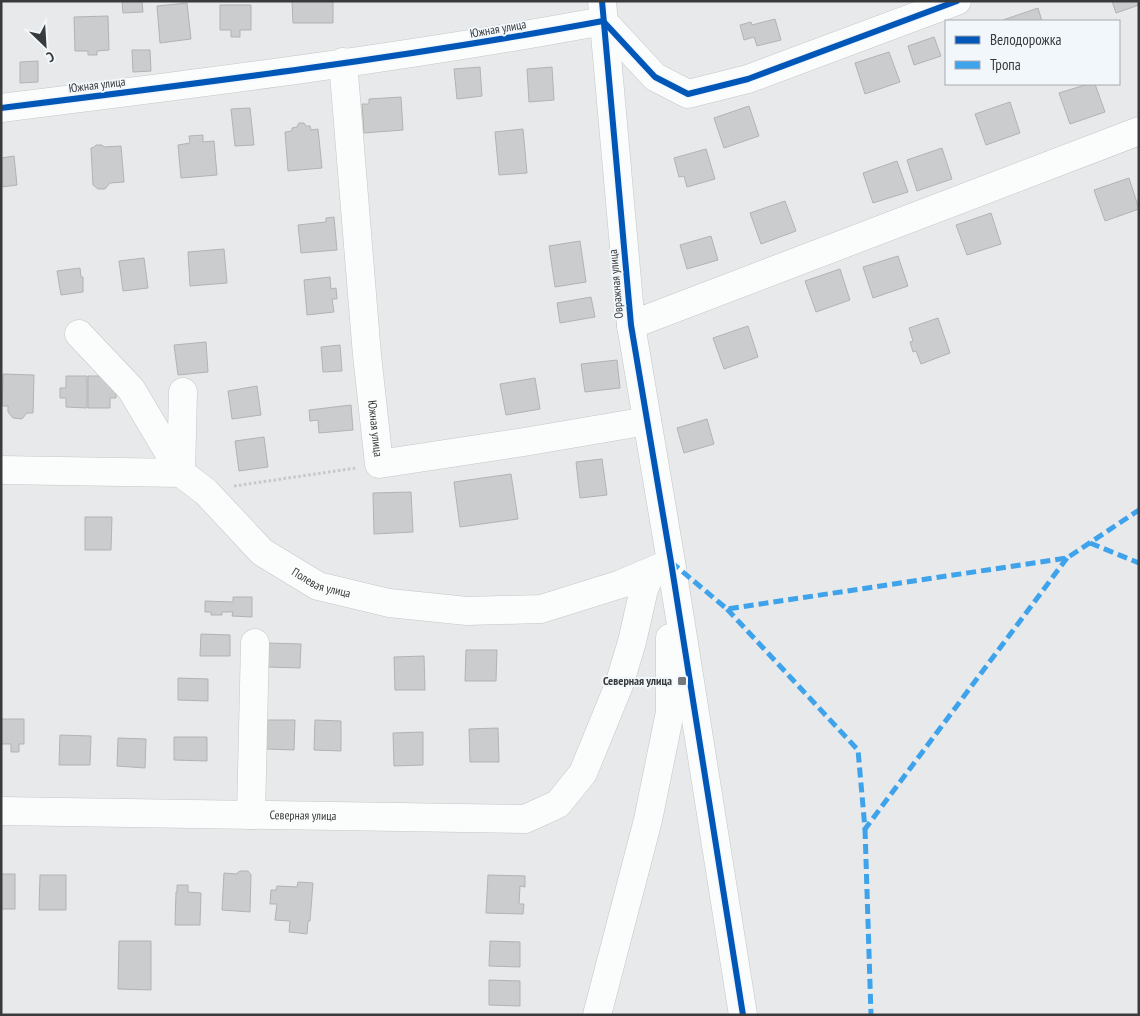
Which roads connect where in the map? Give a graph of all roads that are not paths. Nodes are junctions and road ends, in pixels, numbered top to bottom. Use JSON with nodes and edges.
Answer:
{"nodes":[{"id":1,"x":957,"y":1,"type":"edge"},
{"id":2,"x":603,"y":11,"type":"edge"},
{"id":3,"x":343,"y":62,"type":"junction"},
{"id":4,"x":1,"y":108,"type":"edge"},
{"id":5,"x":1139,"y":132,"type":"edge"},
{"id":6,"x":631,"y":325,"type":"junction"},
{"id":7,"x":79,"y":334,"type":"dead end"},
{"id":8,"x":183,"y":392,"type":"dead end"},
{"id":9,"x":647,"y":421,"type":"junction"},
{"id":10,"x":1,"y":470,"type":"edge"},
{"id":11,"x":181,"y":473,"type":"junction"},
{"id":12,"x":661,"y":566,"type":"junction"},
{"id":13,"x":256,"y":643,"type":"dead end"},
{"id":14,"x":1,"y":811,"type":"edge"},
{"id":15,"x":251,"y":815,"type":"junction"},
{"id":16,"x":597,"y":1015,"type":"edge"},
{"id":17,"x":743,"y":1015,"type":"edge"}],
"edges":[{"from":1,"to":2,"type":"street"},
{"from":2,"to":3,"type":"street","name":"Южная улица"},
{"from":2,"to":6,"type":"street","name":"Овражная улица"},
{"from":3,"to":4,"type":"street","name":"Южная улица"},
{"from":3,"to":9,"type":"street","name":"Южная улица"},
{"from":5,"to":6,"type":"street"},
{"from":6,"to":9,"type":"street","name":"Овражная улица"},
{"from":7,"to":11,"type":"street"},
{"from":8,"to":11,"type":"street"},
{"from":9,"to":12,"type":"street","name":"Овражная улица"},
{"from":10,"to":11,"type":"street"},
{"from":11,"to":12,"type":"street","name":"Полевая улица"},
{"from":12,"to":15,"type":"street","name":"Северная улица"},
{"from":12,"to":16,"type":"street"},
{"from":12,"to":17,"type":"street"},
{"from":13,"to":15,"type":"street"},
{"from":14,"to":15,"type":"street","name":"Северная улица"}]}
